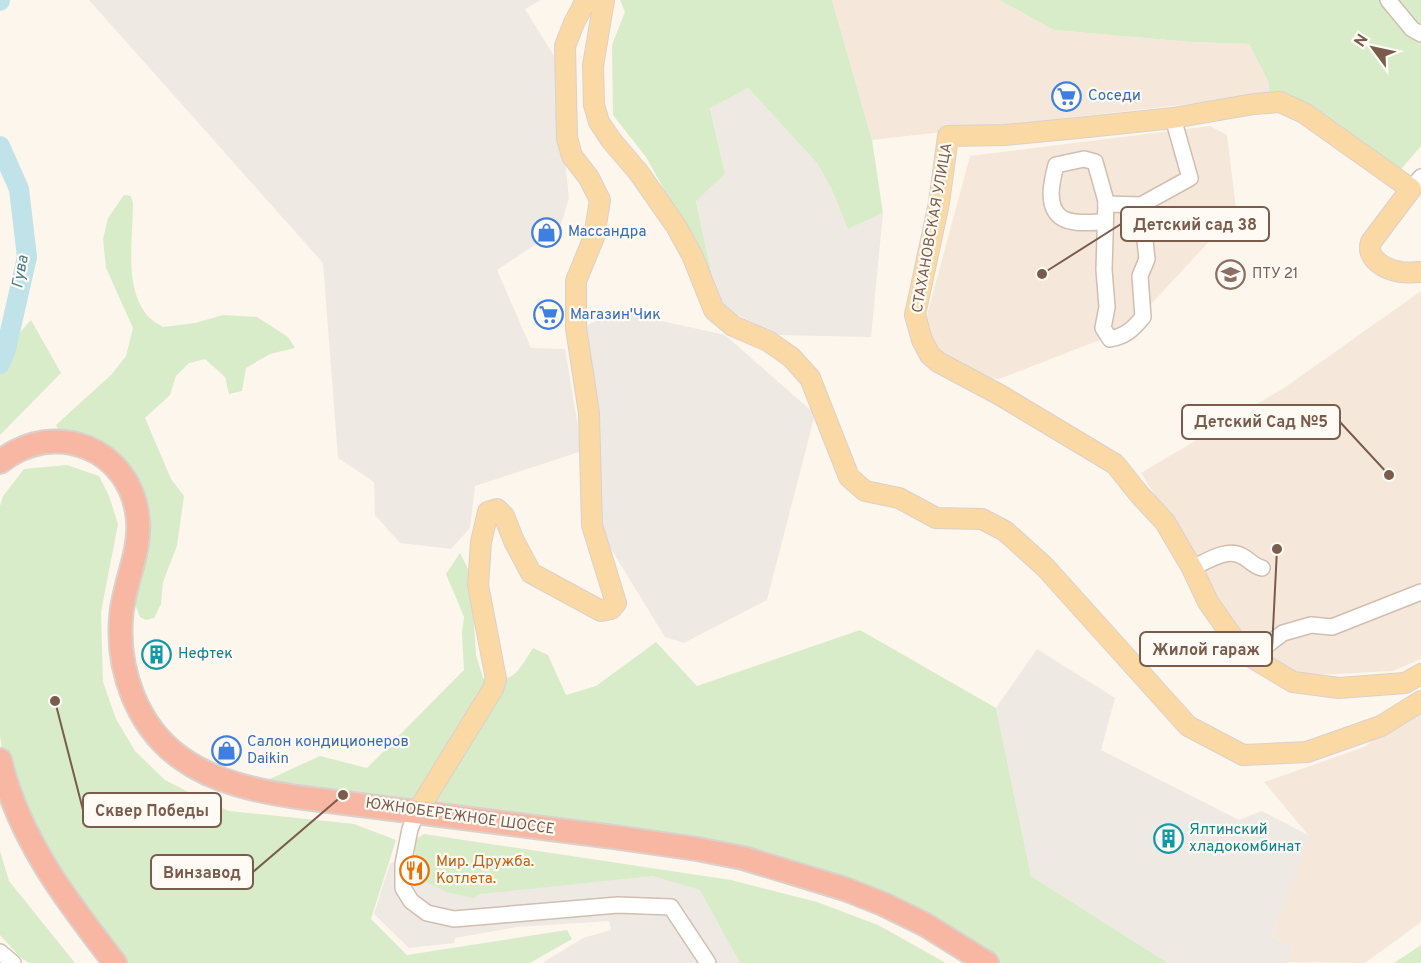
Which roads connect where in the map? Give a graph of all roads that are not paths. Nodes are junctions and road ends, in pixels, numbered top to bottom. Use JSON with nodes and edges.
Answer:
{"nodes":[{"id":1,"x":594,"y":0,"type":"edge"},
{"id":2,"x":604,"y":0,"type":"edge"},
{"id":3,"x":1388,"y":0,"type":"edge"},
{"id":4,"x":1421,"y":34,"type":"edge"},
{"id":5,"x":1173,"y":118,"type":"junction"},
{"id":6,"x":1416,"y":183,"type":"edge"},
{"id":7,"x":1106,"y":204,"type":"junction"},
{"id":8,"x":1141,"y":205,"type":"junction"},
{"id":9,"x":1105,"y":222,"type":"junction"},
{"id":10,"x":1421,"y":272,"type":"edge"},
{"id":11,"x":0,"y":462,"type":"edge"},
{"id":12,"x":0,"y":481,"type":"edge"},
{"id":13,"x":1192,"y":568,"type":"junction"},
{"id":14,"x":1262,"y":568,"type":"dead end"},
{"id":15,"x":1421,"y":592,"type":"edge"},
{"id":16,"x":1251,"y":657,"type":"junction"},
{"id":17,"x":1421,"y":674,"type":"edge"},
{"id":18,"x":1421,"y":701,"type":"edge"},
{"id":19,"x":0,"y":760,"type":"edge"},
{"id":20,"x":0,"y":797,"type":"edge"},
{"id":21,"x":413,"y":820,"type":"junction"},
{"id":22,"x":0,"y":952,"type":"edge"},
{"id":23,"x":13,"y":963,"type":"edge"},
{"id":24,"x":105,"y":963,"type":"edge"},
{"id":25,"x":115,"y":963,"type":"edge"},
{"id":26,"x":708,"y":963,"type":"edge"},
{"id":27,"x":969,"y":963,"type":"edge"},
{"id":28,"x":987,"y":963,"type":"edge"}],
"edges":[{"from":1,"to":21,"type":"main road"},
{"from":2,"to":18,"type":"main road"},
{"from":3,"to":4,"type":"street"},
{"from":5,"to":6,"type":"main road","name":"СТАХАНОВСКАЯ УЛИЦА"},
{"from":5,"to":8,"type":"street"},
{"from":5,"to":13,"type":"main road","name":"СТАХАНОВСКАЯ УЛИЦА"},
{"from":6,"to":10,"type":"main road"},
{"from":7,"to":8,"type":"street"},
{"from":7,"to":9,"type":"street"},
{"from":7,"to":9,"type":"street"},
{"from":8,"to":9,"type":"street"},
{"from":11,"to":21,"type":"highway","name":"ЮЖНОБЕРЕЖНОЕ ШОССЕ"},
{"from":12,"to":21,"type":"highway","name":"ЮЖНОБЕРЕЖНОЕ ШОССЕ"},
{"from":13,"to":14,"type":"street"},
{"from":13,"to":16,"type":"main road","name":"СТАХАНОВСКАЯ УЛИЦА"},
{"from":15,"to":16,"type":"street"},
{"from":16,"to":17,"type":"main road","name":"СТАХАНОВСКАЯ УЛИЦА"},
{"from":19,"to":25,"type":"highway"},
{"from":20,"to":24,"type":"highway"},
{"from":21,"to":26,"type":"street","name":"ЮЖНОБЕРЕЖНОЕ ШОССЕ"},
{"from":21,"to":27,"type":"highway","name":"ЮЖНОБЕРЕЖНОЕ ШОССЕ"},
{"from":21,"to":28,"type":"highway","name":"ЮЖНОБЕРЕЖНОЕ ШОССЕ"},
{"from":22,"to":23,"type":"street"}]}
